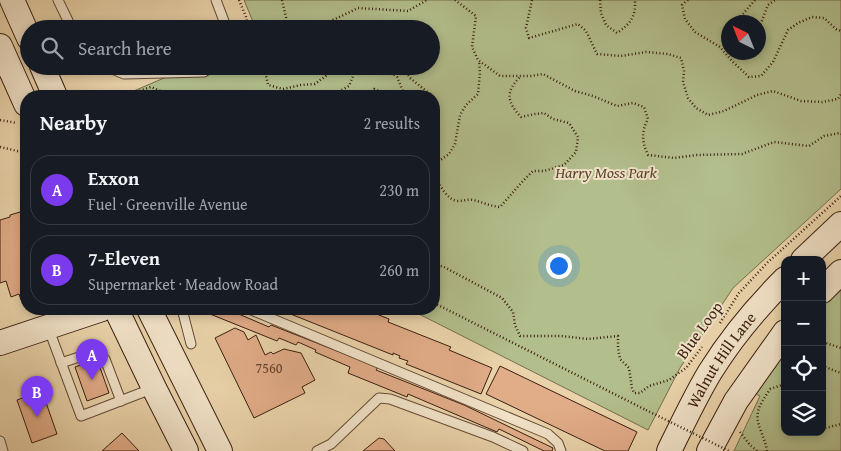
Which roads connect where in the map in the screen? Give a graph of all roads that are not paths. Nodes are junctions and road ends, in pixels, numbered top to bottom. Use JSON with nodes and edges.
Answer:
{"nodes":[{"id":1,"x":58,"y":0,"type":"edge"},
{"id":2,"x":216,"y":0,"type":"edge"},
{"id":3,"x":11,"y":3,"type":"edge"},
{"id":4,"x":20,"y":20,"type":"edge"},
{"id":5,"x":68,"y":20,"type":"edge"},
{"id":6,"x":224,"y":20,"type":"edge"},
{"id":7,"x":0,"y":46,"type":"edge"},
{"id":8,"x":46,"y":75,"type":"edge"},
{"id":9,"x":52,"y":90,"type":"edge"},
{"id":10,"x":20,"y":108,"type":"edge"},
{"id":11,"x":841,"y":224,"type":"edge"},
{"id":12,"x":807,"y":256,"type":"edge"},
{"id":13,"x":841,"y":272,"type":"edge"},
{"id":14,"x":781,"y":283,"type":"edge"},
{"id":15,"x":826,"y":287,"type":"edge"},
{"id":16,"x":84,"y":315,"type":"edge"},
{"id":17,"x":119,"y":315,"type":"edge"},
{"id":18,"x":152,"y":315,"type":"edge"},
{"id":19,"x":184,"y":315,"type":"edge"},
{"id":20,"x":263,"y":315,"type":"edge"},
{"id":21,"x":48,"y":327,"type":"junction"},
{"id":22,"x":781,"y":338,"type":"edge"},
{"id":23,"x":0,"y":343,"type":"edge"},
{"id":24,"x":191,"y":344,"type":"dead end"},
{"id":25,"x":61,"y":363,"type":"junction"},
{"id":26,"x":154,"y":388,"type":"junction"},
{"id":27,"x":121,"y":401,"type":"junction"},
{"id":28,"x":0,"y":441,"type":"edge"},
{"id":29,"x":507,"y":444,"type":"junction"},
{"id":30,"x":3,"y":451,"type":"edge"},
{"id":31,"x":186,"y":451,"type":"edge"},
{"id":32,"x":220,"y":451,"type":"edge"},
{"id":33,"x":317,"y":451,"type":"edge"},
{"id":34,"x":499,"y":451,"type":"edge"},
{"id":35,"x":523,"y":451,"type":"edge"},
{"id":36,"x":561,"y":451,"type":"edge"},
{"id":37,"x":669,"y":451,"type":"edge"},
{"id":38,"x":709,"y":451,"type":"edge"}],
"edges":[{"from":1,"to":5,"type":"lane"},
{"from":2,"to":6,"type":"lane"},
{"from":3,"to":4,"type":"main road"},
{"from":7,"to":10,"type":"main road"},
{"from":8,"to":9,"type":"main road"},
{"from":11,"to":12,"type":"main road"},
{"from":13,"to":15,"type":"main road"},
{"from":14,"to":37,"type":"main road","name":"Walnut Hill Lane"},
{"from":16,"to":21,"type":"main road"},
{"from":17,"to":26,"type":"main road"},
{"from":18,"to":32,"type":"main road"},
{"from":19,"to":24,"type":"lane"},
{"from":20,"to":36,"type":"lane"},
{"from":21,"to":23,"type":"main road"},
{"from":21,"to":25,"type":"lane"},
{"from":22,"to":38,"type":"main road","name":"Walnut Hill Lane"},
{"from":25,"to":27,"type":"lane"},
{"from":25,"to":27,"type":"lane"},
{"from":26,"to":27,"type":"lane"},
{"from":26,"to":31,"type":"main road"},
{"from":28,"to":30,"type":"lane"},
{"from":29,"to":33,"type":"lane"},
{"from":29,"to":34,"type":"lane"},
{"from":29,"to":35,"type":"lane"}]}
